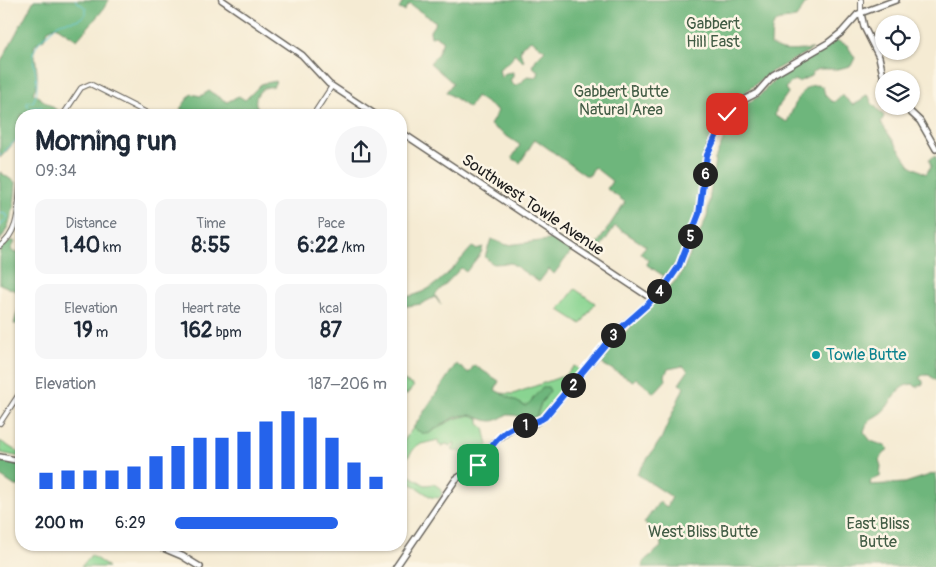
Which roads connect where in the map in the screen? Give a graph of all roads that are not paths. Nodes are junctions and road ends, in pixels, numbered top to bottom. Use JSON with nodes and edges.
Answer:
{"nodes":[{"id":1,"x":222,"y":0,"type":"edge"},
{"id":2,"x":861,"y":0,"type":"edge"},
{"id":3,"x":896,"y":0,"type":"edge"},
{"id":4,"x":861,"y":13,"type":"junction"},
{"id":5,"x":882,"y":70,"type":"edge"},
{"id":6,"x":332,"y":86,"type":"junction"},
{"id":7,"x":67,"y":109,"type":"edge"},
{"id":8,"x":139,"y":109,"type":"edge"},
{"id":9,"x":317,"y":109,"type":"edge"},
{"id":10,"x":367,"y":109,"type":"edge"},
{"id":11,"x":914,"y":115,"type":"edge"},
{"id":12,"x":407,"y":136,"type":"edge"},
{"id":13,"x":936,"y":149,"type":"edge"},
{"id":14,"x":15,"y":226,"type":"edge"},
{"id":15,"x":0,"y":246,"type":"edge"},
{"id":16,"x":652,"y":299,"type":"junction"},
{"id":17,"x":15,"y":400,"type":"edge"},
{"id":18,"x":0,"y":423,"type":"edge"},
{"id":19,"x":0,"y":457,"type":"edge"},
{"id":20,"x":15,"y":460,"type":"edge"},
{"id":21,"x":170,"y":551,"type":"edge"},
{"id":22,"x":407,"y":551,"type":"edge"},
{"id":23,"x":407,"y":551,"type":"edge"},
{"id":24,"x":200,"y":567,"type":"edge"},
{"id":25,"x":396,"y":567,"type":"edge"}],
"edges":[{"from":1,"to":6,"type":"main road"},
{"from":2,"to":4,"type":"street"},
{"from":3,"to":4,"type":"main road"},
{"from":4,"to":5,"type":"main road"},
{"from":4,"to":16,"type":"main road"},
{"from":6,"to":9,"type":"street"},
{"from":6,"to":10,"type":"main road"},
{"from":7,"to":8,"type":"street"},
{"from":11,"to":13,"type":"main road"},
{"from":12,"to":16,"type":"main road","name":"Southwest Towle Avenue"},
{"from":14,"to":15,"type":"street"},
{"from":16,"to":23,"type":"main road"},
{"from":17,"to":18,"type":"street"},
{"from":19,"to":20,"type":"main road"},
{"from":21,"to":24,"type":"main road"},
{"from":22,"to":25,"type":"main road"}]}
